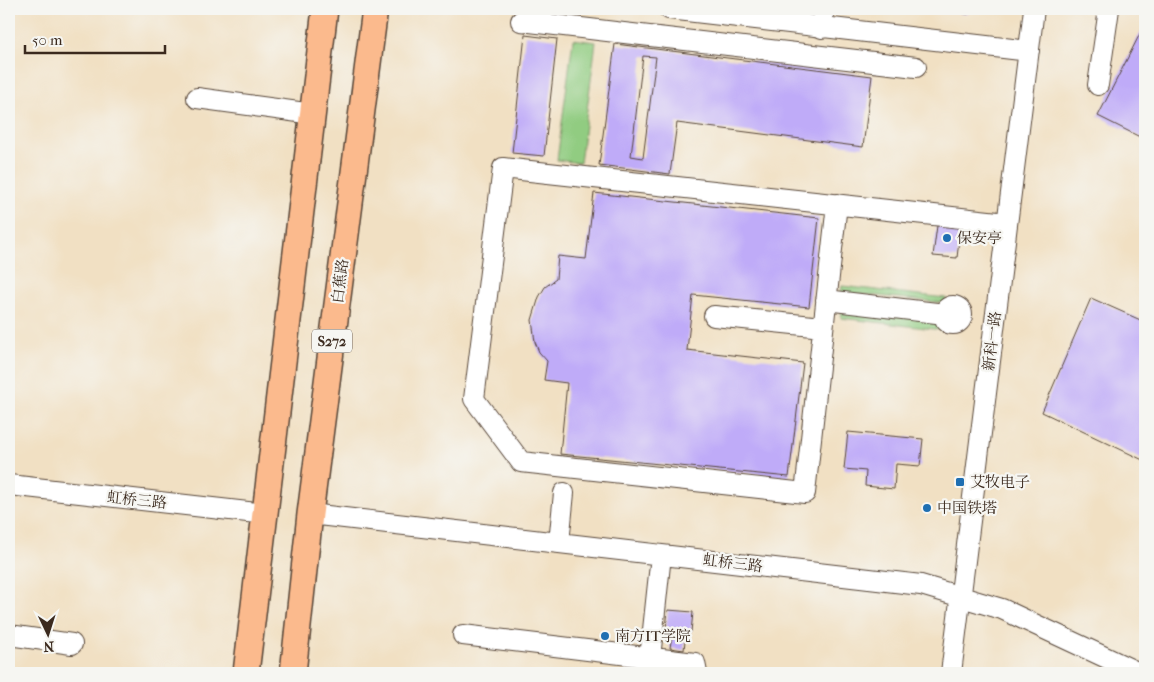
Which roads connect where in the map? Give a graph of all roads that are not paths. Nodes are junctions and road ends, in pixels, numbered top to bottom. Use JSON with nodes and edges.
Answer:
{"nodes":[{"id":1,"x":325,"y":9,"type":"edge"},
{"id":2,"x":374,"y":9,"type":"edge"},
{"id":3,"x":669,"y":9,"type":"edge"},
{"id":4,"x":1034,"y":9,"type":"edge"},
{"id":5,"x":1109,"y":9,"type":"edge"},
{"id":6,"x":823,"y":18,"type":"edge"},
{"id":7,"x":520,"y":21,"type":"dead end"},
{"id":8,"x":1029,"y":51,"type":"junction"},
{"id":9,"x":916,"y":67,"type":"dead end"},
{"id":10,"x":1098,"y":85,"type":"dead end"},
{"id":11,"x":197,"y":98,"type":"dead end"},
{"id":12,"x":312,"y":114,"type":"junction"},
{"id":13,"x":836,"y":204,"type":"junction"},
{"id":14,"x":1007,"y":223,"type":"junction"},
{"id":15,"x":826,"y":300,"type":"junction"},
{"id":16,"x":714,"y":316,"type":"dead end"},
{"id":17,"x":995,"y":320,"type":"junction"},
{"id":18,"x":823,"y":327,"type":"junction"},
{"id":19,"x":566,"y":479,"type":"junction"},
{"id":20,"x":9,"y":485,"type":"edge"},
{"id":21,"x":265,"y":514,"type":"junction"},
{"id":22,"x":310,"y":514,"type":"junction"},
{"id":23,"x":559,"y":543,"type":"junction"},
{"id":24,"x":661,"y":555,"type":"junction"},
{"id":25,"x":960,"y":597,"type":"junction"},
{"id":26,"x":9,"y":635,"type":"edge"},
{"id":27,"x":464,"y":635,"type":"dead end"},
{"id":28,"x":72,"y":644,"type":"dead end"},
{"id":29,"x":650,"y":658,"type":"junction"},
{"id":30,"x":246,"y":673,"type":"edge"},
{"id":31,"x":293,"y":673,"type":"edge"},
{"id":32,"x":696,"y":673,"type":"edge"},
{"id":33,"x":951,"y":673,"type":"edge"},
{"id":34,"x":1139,"y":673,"type":"edge"}],
"edges":[{"from":1,"to":12,"type":"main road"},
{"from":2,"to":22,"type":"main road","name":"白蕉路","number":"S272"},
{"from":3,"to":6,"type":"street"},
{"from":4,"to":8,"type":"street","name":"新科一路"},
{"from":5,"to":10,"type":"street"},
{"from":6,"to":8,"type":"street"},
{"from":7,"to":9,"type":"street"},
{"from":8,"to":14,"type":"street","name":"新科一路"},
{"from":11,"to":12,"type":"street"},
{"from":12,"to":21,"type":"main road"},
{"from":13,"to":14,"type":"street"},
{"from":13,"to":15,"type":"street"},
{"from":13,"to":19,"type":"street"},
{"from":14,"to":17,"type":"street","name":"新科一路"},
{"from":15,"to":17,"type":"street"},
{"from":15,"to":18,"type":"street"},
{"from":16,"to":18,"type":"street"},
{"from":17,"to":25,"type":"street","name":"新科一路"},
{"from":18,"to":19,"type":"street"},
{"from":19,"to":23,"type":"street"},
{"from":20,"to":21,"type":"street","name":"虹桥三路"},
{"from":21,"to":30,"type":"main road"},
{"from":22,"to":23,"type":"street","name":"虹桥三路"},
{"from":22,"to":31,"type":"main road","name":"白蕉路","number":"S272"},
{"from":23,"to":24,"type":"street","name":"虹桥三路"},
{"from":24,"to":25,"type":"street","name":"虹桥三路"},
{"from":24,"to":29,"type":"street"},
{"from":25,"to":33,"type":"street","name":"新科一路"},
{"from":25,"to":34,"type":"street","name":"虹桥三路"},
{"from":26,"to":28,"type":"street"},
{"from":27,"to":29,"type":"street"},
{"from":29,"to":32,"type":"street"}]}
